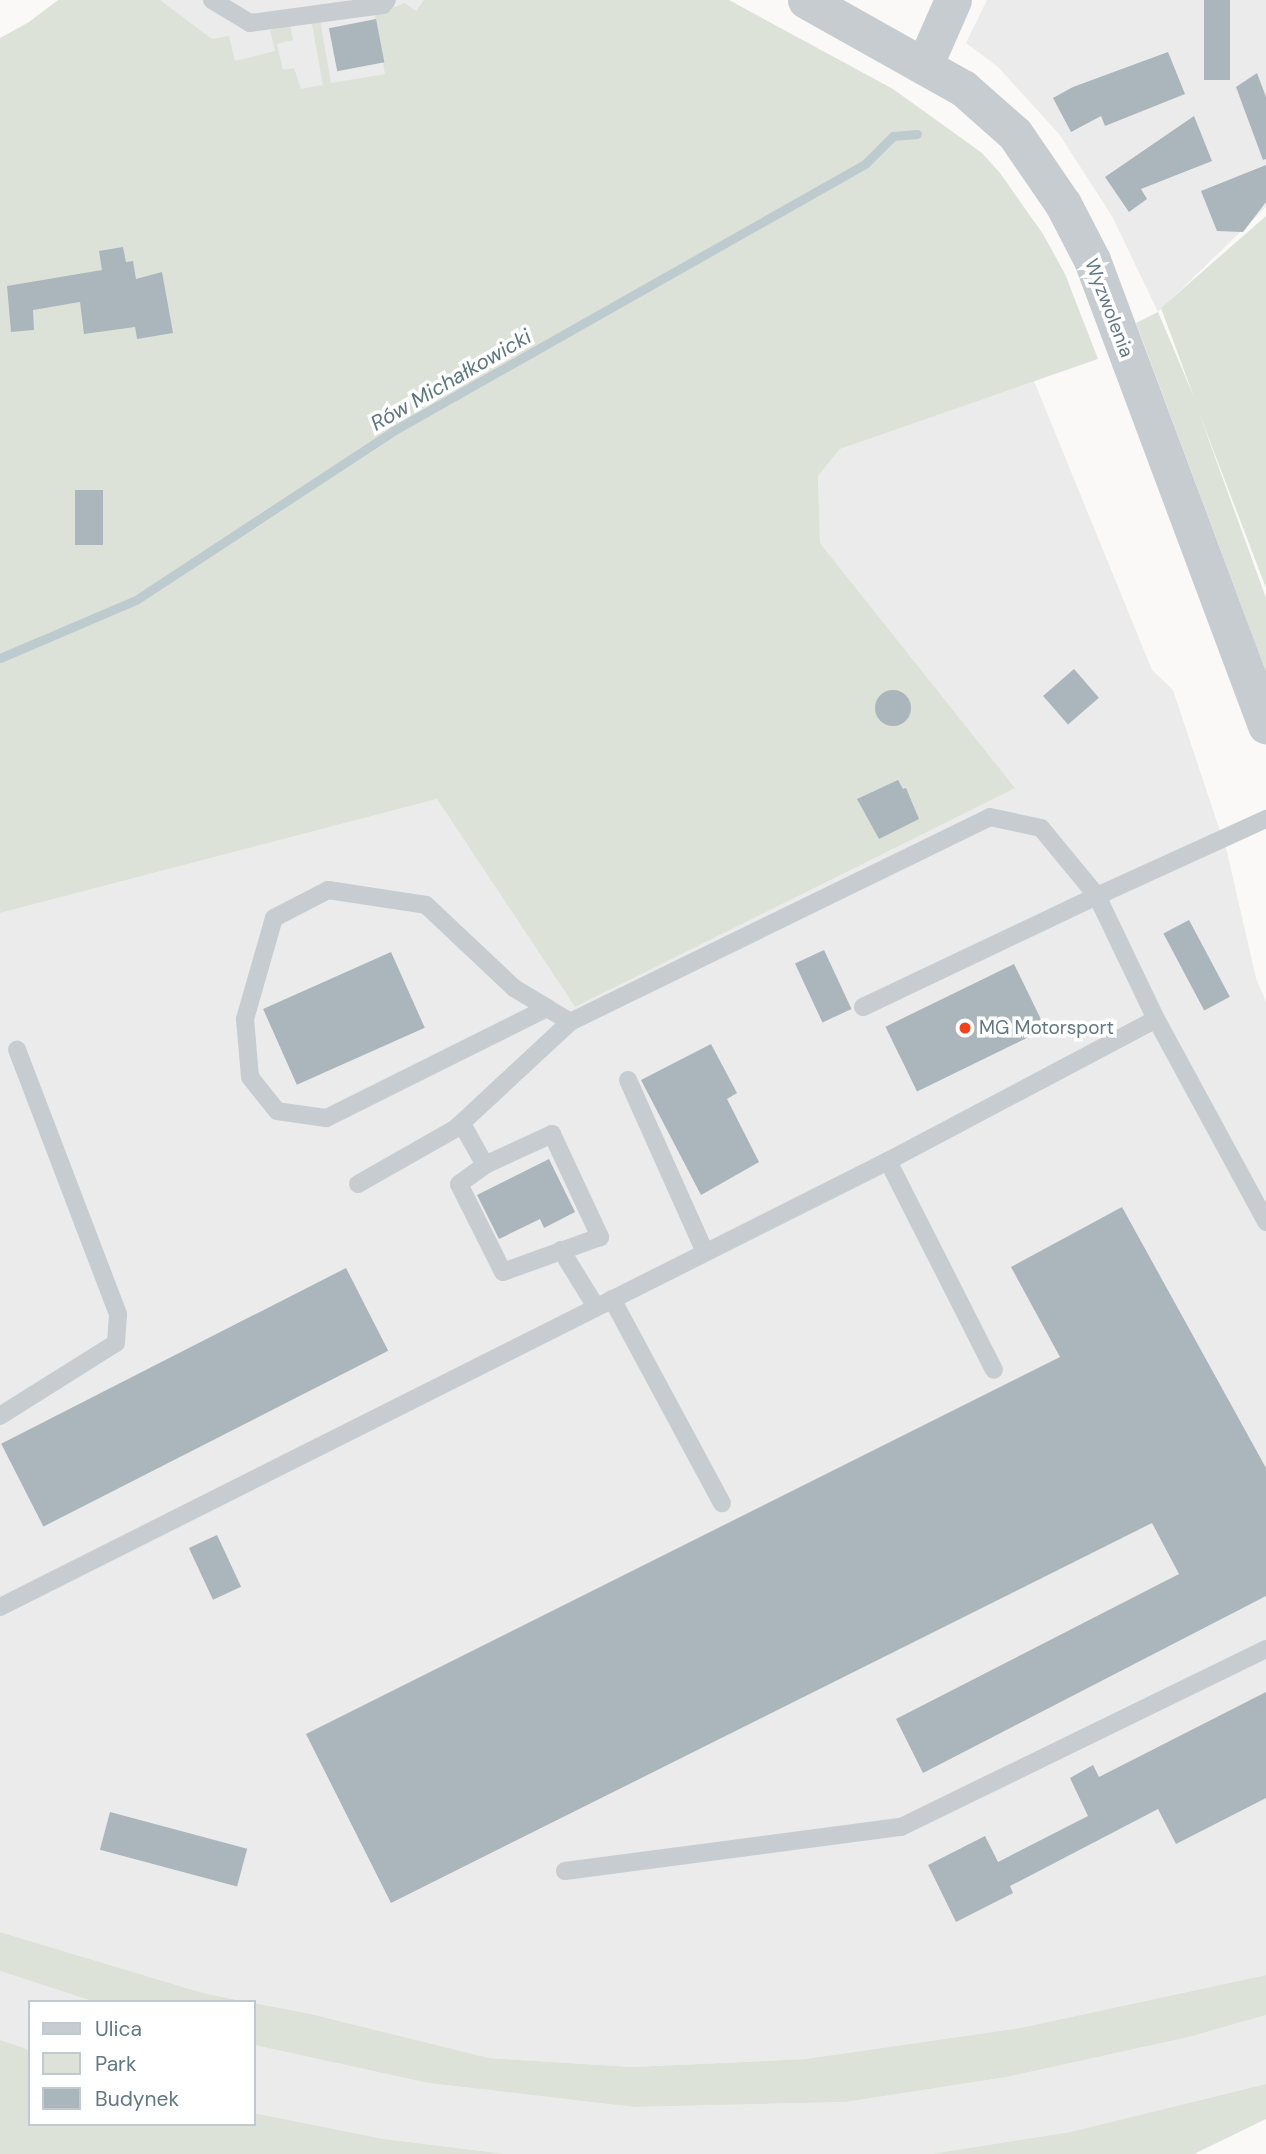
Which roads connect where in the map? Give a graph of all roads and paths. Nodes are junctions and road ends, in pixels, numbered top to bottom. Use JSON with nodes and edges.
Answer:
{"nodes":[{"id":1,"x":212,"y":0,"type":"edge"},
{"id":2,"x":387,"y":0,"type":"edge"},
{"id":3,"x":806,"y":0,"type":"edge"},
{"id":4,"x":953,"y":0,"type":"edge"},
{"id":5,"x":924,"y":66,"type":"junction"},
{"id":6,"x":1266,"y":726,"type":"edge"},
{"id":7,"x":1266,"y":819,"type":"edge"},
{"id":8,"x":1097,"y":896,"type":"junction"},
{"id":9,"x":863,"y":1007,"type":"dead end"},
{"id":10,"x":547,"y":1008,"type":"junction"},
{"id":11,"x":1156,"y":1019,"type":"junction"},
{"id":12,"x":570,"y":1022,"type":"junction"},
{"id":13,"x":17,"y":1050,"type":"dead end"},
{"id":14,"x":628,"y":1080,"type":"dead end"},
{"id":15,"x":462,"y":1124,"type":"junction"},
{"id":16,"x":888,"y":1161,"type":"junction"},
{"id":17,"x":485,"y":1165,"type":"junction"},
{"id":18,"x":358,"y":1184,"type":"dead end"},
{"id":19,"x":1266,"y":1222,"type":"edge"},
{"id":20,"x":561,"y":1250,"type":"junction"},
{"id":21,"x":705,"y":1252,"type":"junction"},
{"id":22,"x":604,"y":1303,"type":"junction"},
{"id":23,"x":994,"y":1370,"type":"dead end"},
{"id":24,"x":0,"y":1416,"type":"edge"},
{"id":25,"x":722,"y":1503,"type":"dead end"},
{"id":26,"x":0,"y":1607,"type":"edge"},
{"id":27,"x":1266,"y":1649,"type":"edge"},
{"id":28,"x":565,"y":1871,"type":"dead end"}],
"edges":[{"from":1,"to":2,"type":"lane"},
{"from":3,"to":5,"type":"street","name":"Wyzwolenia"},
{"from":4,"to":5,"type":"street"},
{"from":5,"to":6,"type":"street","name":"Wyzwolenia"},
{"from":7,"to":8,"type":"lane"},
{"from":8,"to":9,"type":"lane"},
{"from":8,"to":11,"type":"lane"},
{"from":8,"to":12,"type":"lane"},
{"from":10,"to":10,"type":"lane"},
{"from":10,"to":12,"type":"lane"},
{"from":11,"to":16,"type":"lane"},
{"from":11,"to":19,"type":"lane"},
{"from":12,"to":15,"type":"lane"},
{"from":13,"to":24,"type":"lane"},
{"from":14,"to":21,"type":"lane"},
{"from":15,"to":17,"type":"lane"},
{"from":15,"to":18,"type":"lane"},
{"from":16,"to":21,"type":"lane"},
{"from":16,"to":23,"type":"lane"},
{"from":17,"to":20,"type":"lane"},
{"from":17,"to":20,"type":"lane"},
{"from":20,"to":22,"type":"lane"},
{"from":21,"to":22,"type":"lane"},
{"from":22,"to":25,"type":"lane"},
{"from":22,"to":26,"type":"lane"},
{"from":27,"to":28,"type":"lane"}]}
